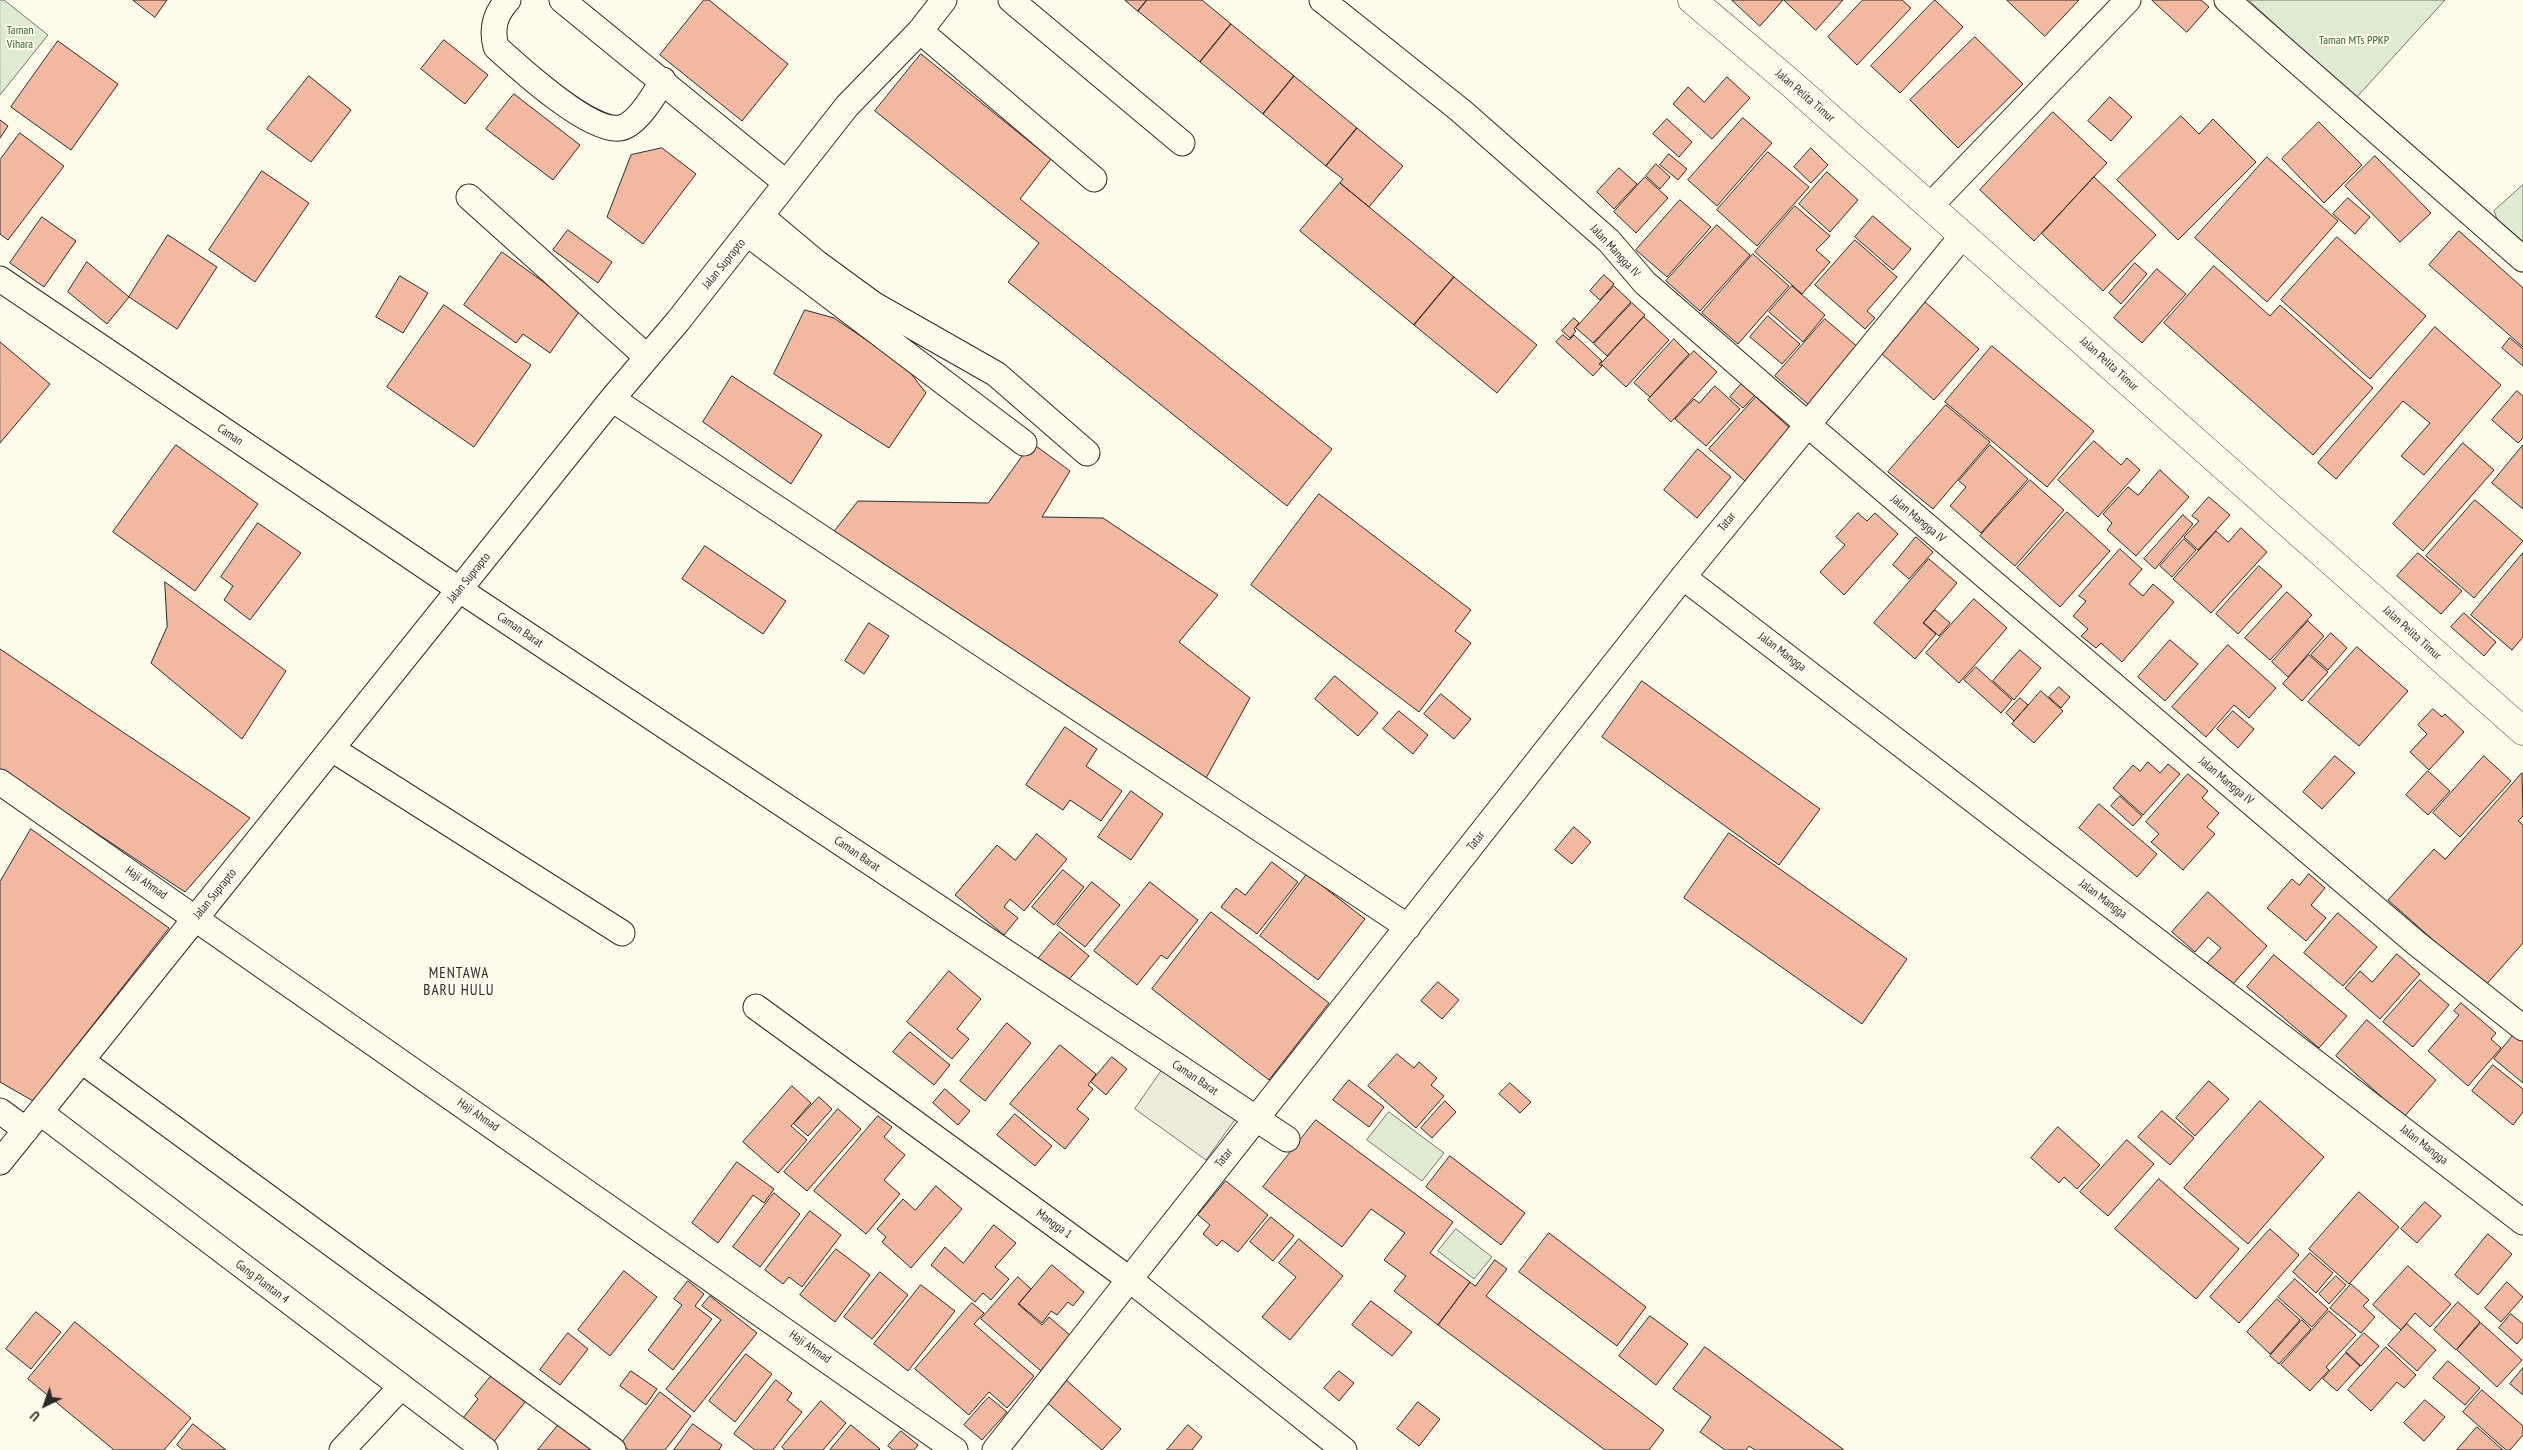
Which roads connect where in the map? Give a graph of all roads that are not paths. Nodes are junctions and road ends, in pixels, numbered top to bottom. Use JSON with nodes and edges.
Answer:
{"nodes":[{"id":1,"x":508,"y":0,"type":"edge"},
{"id":2,"x":562,"y":0,"type":"edge"},
{"id":3,"x":944,"y":0,"type":"edge"},
{"id":4,"x":1011,"y":0,"type":"edge"},
{"id":5,"x":1322,"y":0,"type":"edge"},
{"id":6,"x":1692,"y":0,"type":"edge"},
{"id":7,"x":2227,"y":0,"type":"edge"},
{"id":8,"x":2115,"y":4,"type":"edge"},
{"id":9,"x":920,"y":31,"type":"junction"},
{"id":10,"x":663,"y":80,"type":"junction"},
{"id":11,"x":1182,"y":143,"type":"dead end"},
{"id":12,"x":1094,"y":179,"type":"dead end"},
{"id":13,"x":785,"y":182,"type":"junction"},
{"id":14,"x":468,"y":197,"type":"dead end"},
{"id":15,"x":1930,"y":206,"type":"junction"},
{"id":16,"x":754,"y":225,"type":"junction"},
{"id":17,"x":1962,"y":235,"type":"junction"},
{"id":18,"x":2523,"y":259,"type":"edge"},
{"id":19,"x":0,"y":279,"type":"edge"},
{"id":20,"x":647,"y":357,"type":"junction"},
{"id":21,"x":612,"y":399,"type":"junction"},
{"id":22,"x":1807,"y":424,"type":"junction"},
{"id":23,"x":1024,"y":443,"type":"dead end"},
{"id":24,"x":1087,"y":453,"type":"dead end"},
{"id":25,"x":1683,"y":577,"type":"junction"},
{"id":26,"x":460,"y":590,"type":"junction"},
{"id":27,"x":2523,"y":731,"type":"edge"},
{"id":28,"x":332,"y":749,"type":"junction"},
{"id":29,"x":0,"y":782,"type":"edge"},
{"id":30,"x":196,"y":918,"type":"junction"},
{"id":31,"x":1408,"y":927,"type":"junction"},
{"id":32,"x":622,"y":933,"type":"dead end"},
{"id":33,"x":756,"y":1007,"type":"dead end"},
{"id":34,"x":2523,"y":1028,"type":"edge"},
{"id":35,"x":82,"y":1061,"type":"junction"},
{"id":36,"x":0,"y":1112,"type":"edge"},
{"id":37,"x":1255,"y":1118,"type":"junction"},
{"id":38,"x":34,"y":1121,"type":"junction"},
{"id":39,"x":1287,"y":1139,"type":"dead end"},
{"id":40,"x":0,"y":1162,"type":"edge"},
{"id":41,"x":2523,"y":1222,"type":"edge"},
{"id":42,"x":1129,"y":1279,"type":"junction"},
{"id":43,"x":401,"y":1387,"type":"junction"},
{"id":44,"x":342,"y":1450,"type":"edge"},
{"id":45,"x":485,"y":1450,"type":"edge"},
{"id":46,"x":613,"y":1450,"type":"edge"},
{"id":47,"x":955,"y":1450,"type":"edge"},
{"id":48,"x":994,"y":1450,"type":"edge"},
{"id":49,"x":1344,"y":1450,"type":"edge"}],
"edges":[{"from":1,"to":10,"type":"street"},
{"from":2,"to":10,"type":"street"},
{"from":3,"to":9,"type":"street","name":"Jalan Suprapto"},
{"from":4,"to":11,"type":"street"},
{"from":5,"to":22,"type":"street","name":"Jalan Mangga IV"},
{"from":6,"to":15,"type":"street","name":"Jalan Pelita Timur"},
{"from":7,"to":18,"type":"street"},
{"from":8,"to":15,"type":"street"},
{"from":9,"to":12,"type":"street"},
{"from":9,"to":13,"type":"street","name":"Jalan Suprapto"},
{"from":10,"to":13,"type":"street"},
{"from":13,"to":16,"type":"street","name":"Jalan Suprapto"},
{"from":14,"to":20,"type":"street"},
{"from":15,"to":17,"type":"street","name":"Jalan Pelita Timur"},
{"from":16,"to":20,"type":"street","name":"Jalan Suprapto"},
{"from":16,"to":23,"type":"street"},
{"from":16,"to":24,"type":"street"},
{"from":17,"to":22,"type":"street","name":"Tatar"},
{"from":17,"to":27,"type":"street","name":"Jalan Pelita Timur"},
{"from":19,"to":26,"type":"street","name":"Caman"},
{"from":20,"to":21,"type":"street","name":"Jalan Suprapto"},
{"from":21,"to":26,"type":"street","name":"Jalan Suprapto"},
{"from":21,"to":31,"type":"street"},
{"from":22,"to":25,"type":"street","name":"Tatar"},
{"from":22,"to":34,"type":"street","name":"Jalan Mangga IV"},
{"from":25,"to":31,"type":"street","name":"Tatar"},
{"from":25,"to":41,"type":"street","name":"Jalan Mangga"},
{"from":26,"to":28,"type":"street","name":"Jalan Suprapto"},
{"from":26,"to":37,"type":"street","name":"Caman Barat"},
{"from":28,"to":30,"type":"street","name":"Jalan Suprapto"},
{"from":28,"to":32,"type":"street"},
{"from":29,"to":30,"type":"street","name":"Haji Ahmad"},
{"from":30,"to":35,"type":"street","name":"Jalan Suprapto"},
{"from":30,"to":47,"type":"street","name":"Haji Ahmad"},
{"from":31,"to":37,"type":"street","name":"Tatar"},
{"from":33,"to":42,"type":"street","name":"Mangga 1"},
{"from":35,"to":38,"type":"street","name":"Jalan Suprapto"},
{"from":35,"to":46,"type":"street"},
{"from":36,"to":38,"type":"street","name":"Gang Plantan 4"},
{"from":37,"to":39,"type":"street","name":"Caman Barat"},
{"from":37,"to":42,"type":"street","name":"Tatar"},
{"from":38,"to":40,"type":"street","name":"Jalan Suprapto"},
{"from":38,"to":43,"type":"street","name":"Gang Plantan 4"},
{"from":42,"to":48,"type":"street","name":"Tatar"},
{"from":42,"to":49,"type":"street","name":"Mangga 1"},
{"from":43,"to":44,"type":"street"},
{"from":43,"to":45,"type":"street","name":"Gang Plantan 4"}]}
